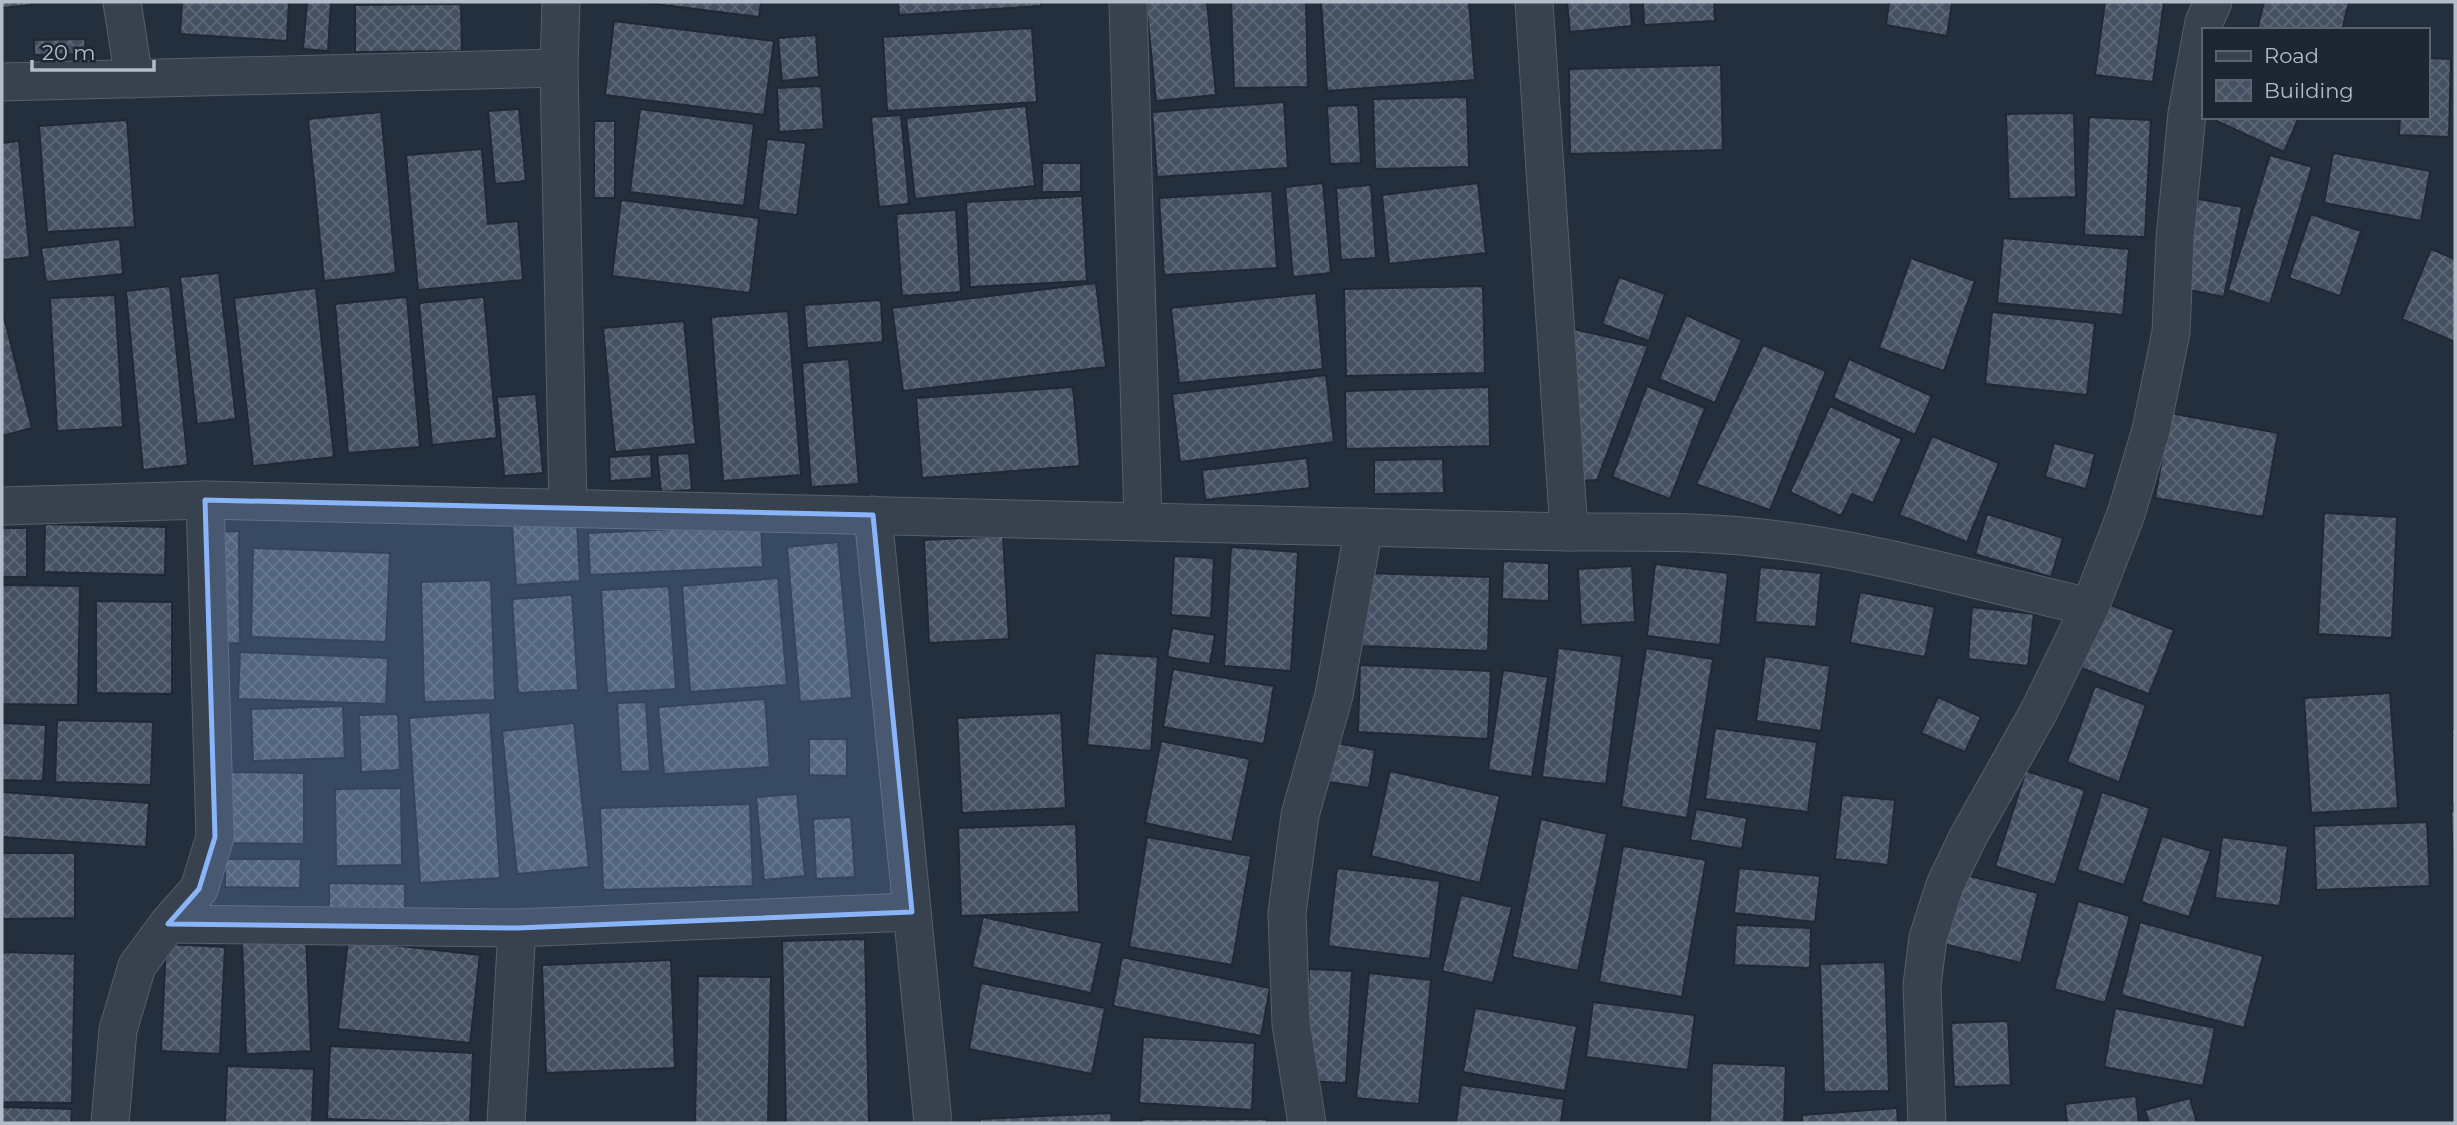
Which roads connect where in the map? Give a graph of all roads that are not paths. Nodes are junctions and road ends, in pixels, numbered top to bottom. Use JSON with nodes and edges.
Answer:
{"nodes":[{"id":1,"x":122,"y":2,"type":"edge"},
{"id":2,"x":562,"y":2,"type":"edge"},
{"id":3,"x":1128,"y":2,"type":"edge"},
{"id":4,"x":1534,"y":2,"type":"edge"},
{"id":5,"x":2213,"y":2,"type":"edge"},
{"id":6,"x":2203,"y":28,"type":"edge"},
{"id":7,"x":2202,"y":33,"type":"edge"},
{"id":8,"x":558,"y":68,"type":"junction"},
{"id":9,"x":134,"y":79,"type":"junction"},
{"id":10,"x":2,"y":82,"type":"edge"},
{"id":11,"x":205,"y":500,"type":"junction"},
{"id":12,"x":2,"y":506,"type":"edge"},
{"id":13,"x":568,"y":508,"type":"junction"},
{"id":14,"x":873,"y":515,"type":"junction"},
{"id":15,"x":1143,"y":521,"type":"junction"},
{"id":16,"x":1364,"y":527,"type":"junction"},
{"id":17,"x":1569,"y":532,"type":"junction"},
{"id":18,"x":2090,"y":607,"type":"junction"},
{"id":19,"x":912,"y":912,"type":"junction"},
{"id":20,"x":168,"y":924,"type":"junction"},
{"id":21,"x":517,"y":928,"type":"junction"},
{"id":22,"x":110,"y":1123,"type":"edge"},
{"id":23,"x":506,"y":1123,"type":"edge"},
{"id":24,"x":933,"y":1123,"type":"edge"},
{"id":25,"x":1307,"y":1123,"type":"edge"},
{"id":26,"x":1927,"y":1123,"type":"edge"}],
"edges":[{"from":1,"to":9,"type":"street"},
{"from":2,"to":8,"type":"street"},
{"from":3,"to":15,"type":"street"},
{"from":4,"to":17,"type":"street"},
{"from":5,"to":6,"type":"street"},
{"from":7,"to":18,"type":"street"},
{"from":8,"to":9,"type":"street"},
{"from":8,"to":13,"type":"street"},
{"from":9,"to":10,"type":"street"},
{"from":11,"to":12,"type":"street"},
{"from":11,"to":13,"type":"street"},
{"from":11,"to":20,"type":"street"},
{"from":13,"to":14,"type":"street"},
{"from":14,"to":15,"type":"street"},
{"from":14,"to":19,"type":"street"},
{"from":15,"to":16,"type":"street"},
{"from":16,"to":17,"type":"street"},
{"from":16,"to":25,"type":"street"},
{"from":17,"to":18,"type":"street"},
{"from":18,"to":26,"type":"street"},
{"from":19,"to":21,"type":"street"},
{"from":19,"to":24,"type":"street"},
{"from":20,"to":21,"type":"street"},
{"from":20,"to":22,"type":"street"},
{"from":21,"to":23,"type":"street"}]}
